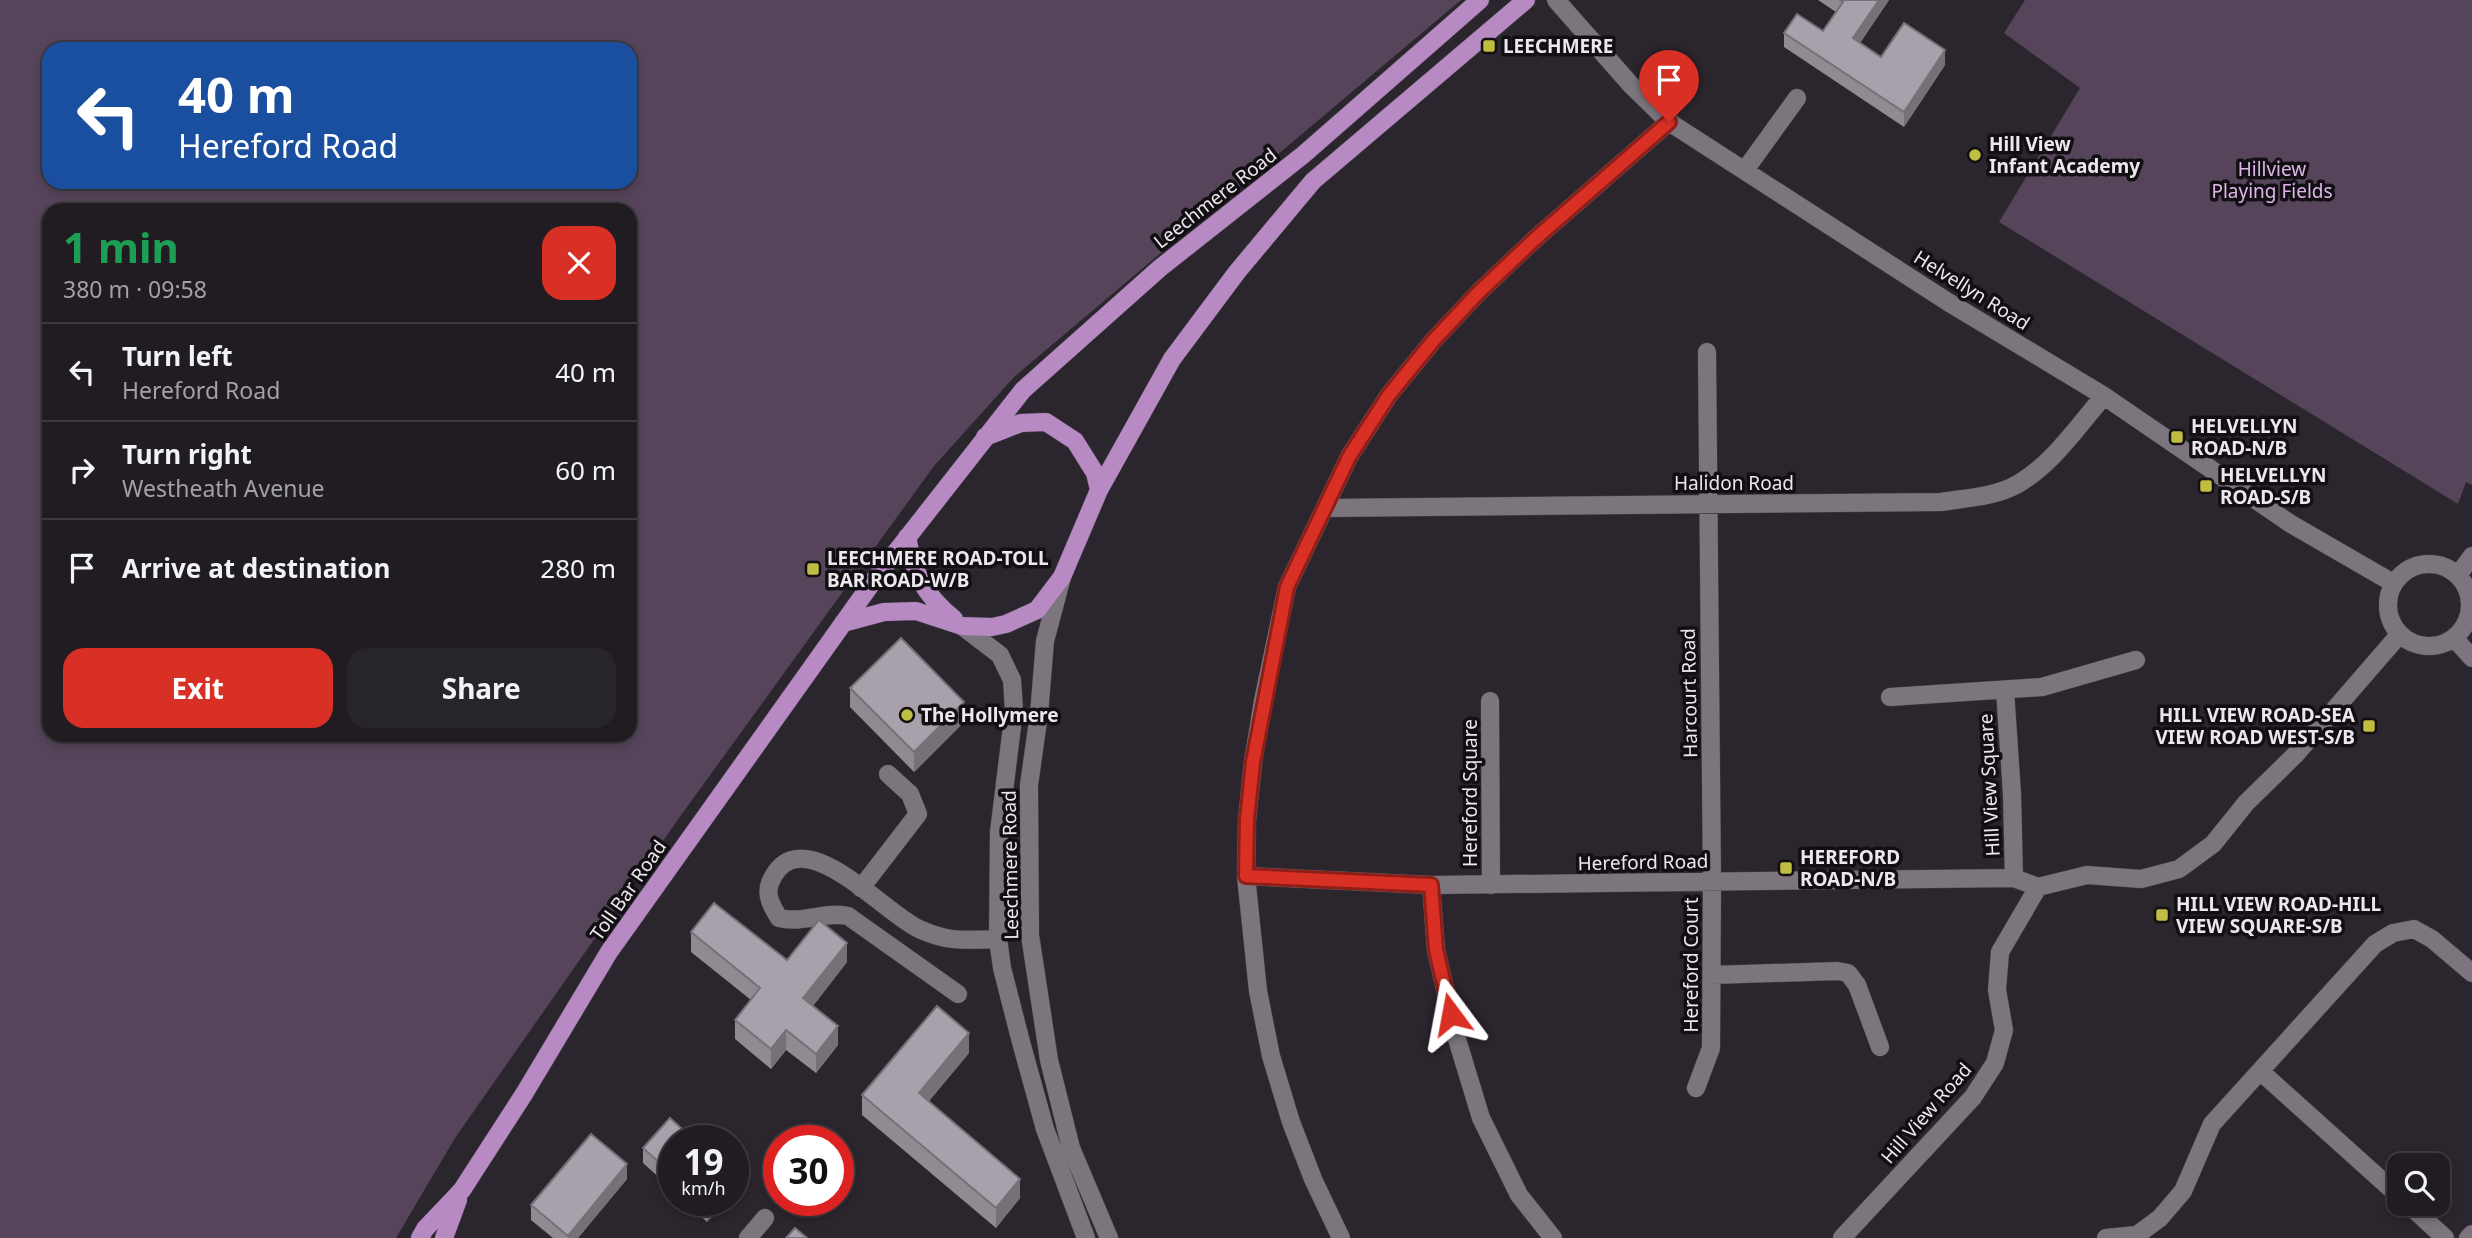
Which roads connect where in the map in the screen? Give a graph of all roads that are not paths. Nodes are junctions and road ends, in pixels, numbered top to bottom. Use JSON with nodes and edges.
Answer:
{"nodes":[{"id":1,"x":1480,"y":0,"type":"edge"},
{"id":2,"x":1526,"y":0,"type":"edge"},
{"id":3,"x":1556,"y":0,"type":"edge"},
{"id":4,"x":1797,"y":98,"type":"dead end"},
{"id":5,"x":1669,"y":122,"type":"junction"},
{"id":6,"x":1745,"y":170,"type":"junction"},
{"id":7,"x":1707,"y":352,"type":"dead end"},
{"id":8,"x":2104,"y":396,"type":"junction"},
{"id":9,"x":985,"y":437,"type":"junction"},
{"id":10,"x":1099,"y":490,"type":"junction"},
{"id":11,"x":1709,"y":504,"type":"junction"},
{"id":12,"x":1325,"y":508,"type":"junction"},
{"id":13,"x":907,"y":537,"type":"junction"},
{"id":14,"x":2472,"y":556,"type":"edge"},
{"id":15,"x":2458,"y":575,"type":"junction"},
{"id":16,"x":1062,"y":577,"type":"junction"},
{"id":17,"x":874,"y":580,"type":"joint"},
{"id":18,"x":2393,"y":583,"type":"junction"},
{"id":19,"x":843,"y":623,"type":"junction"},
{"id":20,"x":962,"y":626,"type":"junction"},
{"id":21,"x":2399,"y":635,"type":"junction"},
{"id":22,"x":2455,"y":639,"type":"junction"},
{"id":23,"x":2472,"y":658,"type":"edge"},
{"id":24,"x":2136,"y":660,"type":"dead end"},
{"id":25,"x":2005,"y":690,"type":"junction"},
{"id":26,"x":1890,"y":697,"type":"dead end"},
{"id":27,"x":1490,"y":701,"type":"dead end"},
{"id":28,"x":888,"y":774,"type":"dead end"},
{"id":29,"x":1246,"y":876,"type":"junction"},
{"id":30,"x":2014,"y":878,"type":"junction"},
{"id":31,"x":1712,"y":882,"type":"junction"},
{"id":32,"x":1431,"y":885,"type":"junction"},
{"id":33,"x":1491,"y":885,"type":"junction"},
{"id":34,"x":2038,"y":887,"type":"junction"},
{"id":35,"x":861,"y":888,"type":"junction"},
{"id":36,"x":998,"y":939,"type":"junction"},
{"id":37,"x":2472,"y":973,"type":"edge"},
{"id":38,"x":1712,"y":975,"type":"junction"},
{"id":39,"x":958,"y":994,"type":"dead end"},
{"id":40,"x":1880,"y":1046,"type":"dead end"},
{"id":41,"x":2260,"y":1071,"type":"junction"},
{"id":42,"x":1696,"y":1088,"type":"dead end"},
{"id":43,"x":2387,"y":1185,"type":"edge"},
{"id":44,"x":462,"y":1190,"type":"junction"},
{"id":45,"x":2421,"y":1216,"type":"edge"},
{"id":46,"x":765,"y":1218,"type":"dead end"},
{"id":47,"x":2472,"y":1234,"type":"edge"},
{"id":48,"x":420,"y":1238,"type":"edge"},
{"id":49,"x":444,"y":1238,"type":"edge"},
{"id":50,"x":748,"y":1238,"type":"edge"},
{"id":51,"x":1086,"y":1238,"type":"edge"},
{"id":52,"x":1109,"y":1238,"type":"edge"},
{"id":53,"x":1341,"y":1238,"type":"edge"},
{"id":54,"x":1553,"y":1238,"type":"edge"},
{"id":55,"x":1842,"y":1238,"type":"edge"},
{"id":56,"x":2106,"y":1238,"type":"edge"},
{"id":57,"x":2445,"y":1238,"type":"edge"},
{"id":58,"x":2468,"y":1238,"type":"edge"}],
"edges":[{"from":1,"to":9,"type":"main road","name":"Leechmere Road"},
{"from":2,"to":10,"type":"main road","name":"Leechmere Road"},
{"from":3,"to":5,"type":"street","name":"Helvellyn Road"},
{"from":4,"to":6,"type":"street"},
{"from":5,"to":6,"type":"street","name":"Helvellyn Road"},
{"from":5,"to":12,"type":"street"},
{"from":6,"to":8,"type":"street","name":"Helvellyn Road"},
{"from":7,"to":11,"type":"street","name":"Harcourt Road"},
{"from":8,"to":11,"type":"street","name":"Halidon Road"},
{"from":8,"to":18,"type":"street","name":"Helvellyn Road"},
{"from":9,"to":10,"type":"main road"},
{"from":9,"to":13,"type":"main road","name":"Leechmere Road"},
{"from":10,"to":16,"type":"main road","name":"Leechmere Road"},
{"from":11,"to":12,"type":"street","name":"Halidon Road"},
{"from":11,"to":31,"type":"street","name":"Harcourt Road"},
{"from":12,"to":29,"type":"street"},
{"from":13,"to":17,"type":"main road","name":"Leechmere Road"},
{"from":13,"to":20,"type":"main road","name":"Leechmere Road"},
{"from":14,"to":15,"type":"street"},
{"from":15,"to":18,"type":"street"},
{"from":15,"to":22,"type":"street"},
{"from":16,"to":20,"type":"main road"},
{"from":16,"to":52,"type":"street","name":"Leechmere Road"},
{"from":17,"to":19,"type":"main road","name":"Toll Bar Road"},
{"from":18,"to":21,"type":"street"},
{"from":19,"to":20,"type":"main road"},
{"from":19,"to":44,"type":"main road","name":"Toll Bar Road"},
{"from":20,"to":36,"type":"street","name":"Leechmere Road"},
{"from":21,"to":22,"type":"street"},
{"from":21,"to":34,"type":"street"},
{"from":22,"to":23,"type":"street"},
{"from":24,"to":25,"type":"street","name":"Hill View Square"},
{"from":25,"to":26,"type":"street","name":"Hill View Square"},
{"from":25,"to":30,"type":"street","name":"Hill View Square"},
{"from":27,"to":33,"type":"street","name":"Hereford Square"},
{"from":28,"to":35,"type":"street"},
{"from":29,"to":32,"type":"street","name":"Hereford Road"},
{"from":29,"to":53,"type":"street"},
{"from":30,"to":31,"type":"street","name":"Hereford Road"},
{"from":30,"to":34,"type":"street","name":"Hereford Road"},
{"from":31,"to":33,"type":"street","name":"Hereford Road"},
{"from":31,"to":38,"type":"street","name":"Hereford Court"},
{"from":32,"to":33,"type":"street","name":"Hereford Road"},
{"from":32,"to":54,"type":"street"},
{"from":34,"to":55,"type":"street","name":"Hill View Road"},
{"from":35,"to":36,"type":"street"},
{"from":35,"to":39,"type":"street"},
{"from":36,"to":51,"type":"street","name":"Leechmere Road"},
{"from":37,"to":41,"type":"street"},
{"from":38,"to":40,"type":"street"},
{"from":38,"to":42,"type":"street","name":"Hereford Court"},
{"from":41,"to":43,"type":"street"},
{"from":41,"to":56,"type":"street"},
{"from":44,"to":48,"type":"main road","name":"Toll Bar Road"},
{"from":44,"to":49,"type":"main road","name":"Toll Bar Road"},
{"from":45,"to":57,"type":"street"},
{"from":46,"to":50,"type":"street"},
{"from":47,"to":58,"type":"street"}]}
